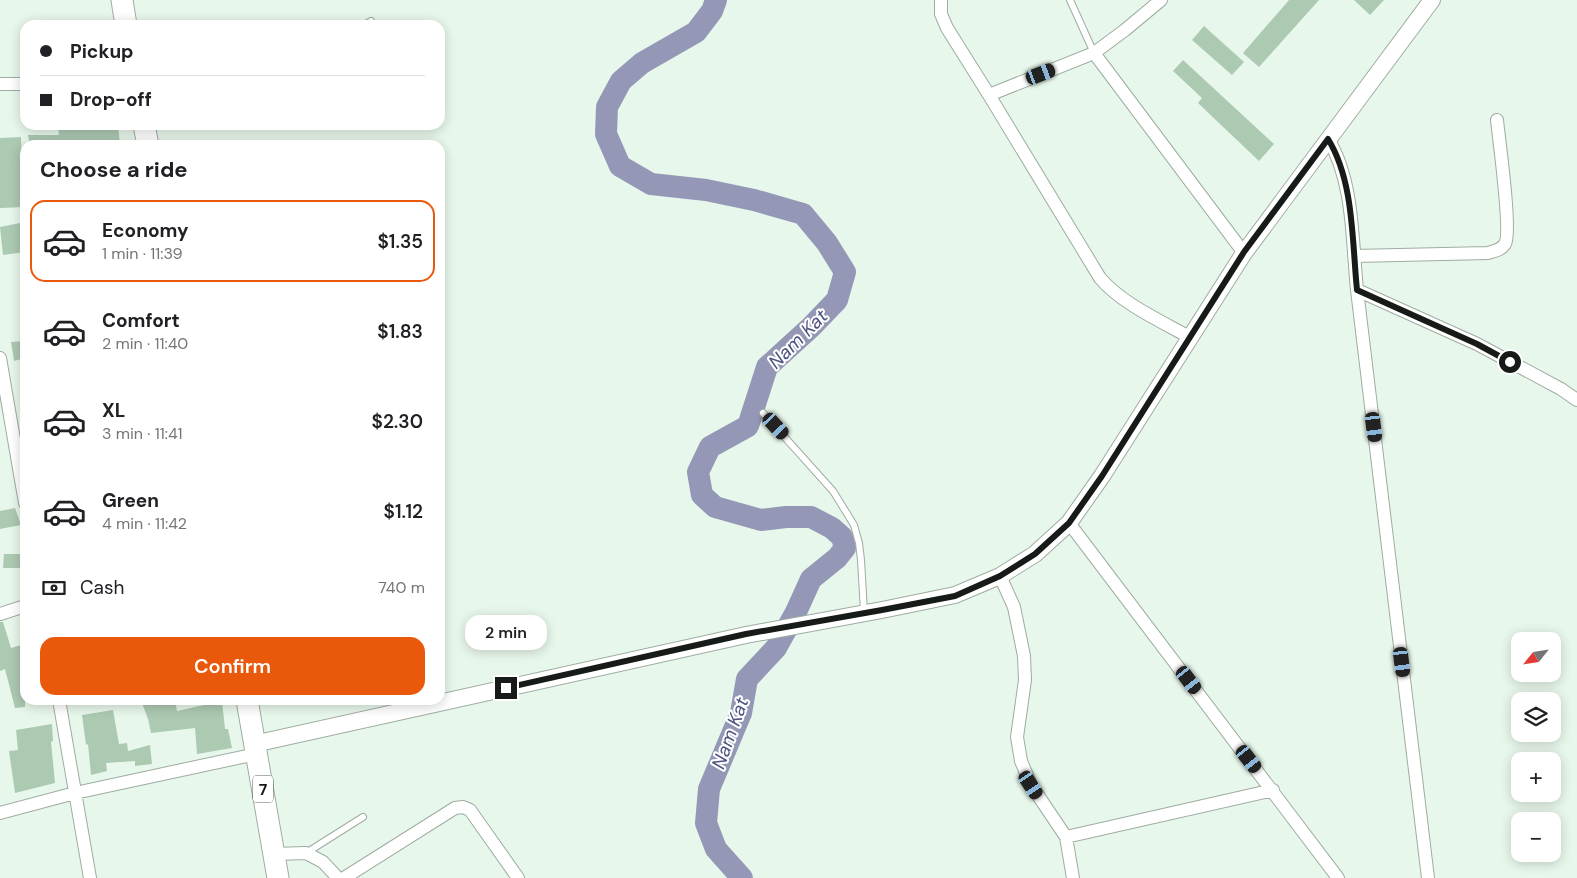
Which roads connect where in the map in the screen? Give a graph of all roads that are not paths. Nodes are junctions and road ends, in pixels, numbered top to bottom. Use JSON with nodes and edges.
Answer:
{"nodes":[{"id":1,"x":122,"y":0,"type":"edge"},
{"id":2,"x":941,"y":0,"type":"edge"},
{"id":3,"x":1070,"y":0,"type":"edge"},
{"id":4,"x":1161,"y":0,"type":"edge"},
{"id":5,"x":1432,"y":0,"type":"edge"},
{"id":6,"x":125,"y":20,"type":"edge"},
{"id":7,"x":1094,"y":53,"type":"junction"},
{"id":8,"x":0,"y":84,"type":"edge"},
{"id":9,"x":20,"y":84,"type":"edge"},
{"id":10,"x":989,"y":95,"type":"junction"},
{"id":11,"x":1497,"y":120,"type":"dead end"},
{"id":12,"x":1328,"y":139,"type":"junction"},
{"id":13,"x":1244,"y":252,"type":"junction"},
{"id":14,"x":1354,"y":256,"type":"junction"},
{"id":15,"x":1357,"y":290,"type":"junction"},
{"id":16,"x":1191,"y":338,"type":"junction"},
{"id":17,"x":0,"y":358,"type":"edge"},
{"id":18,"x":1577,"y":400,"type":"edge"},
{"id":19,"x":764,"y":413,"type":"dead end"},
{"id":20,"x":20,"y":474,"type":"edge"},
{"id":21,"x":1069,"y":523,"type":"junction"},
{"id":22,"x":1000,"y":576,"type":"junction"},
{"id":23,"x":20,"y":608,"type":"edge"},
{"id":24,"x":0,"y":614,"type":"edge"},
{"id":25,"x":864,"y":614,"type":"junction"},
{"id":26,"x":445,"y":704,"type":"edge"},
{"id":27,"x":60,"y":705,"type":"edge"},
{"id":28,"x":248,"y":705,"type":"edge"},
{"id":29,"x":443,"y":705,"type":"edge"},
{"id":30,"x":255,"y":749,"type":"junction"},
{"id":31,"x":1273,"y":790,"type":"junction"},
{"id":32,"x":75,"y":793,"type":"junction"},
{"id":33,"x":0,"y":814,"type":"edge"},
{"id":34,"x":363,"y":817,"type":"dead end"},
{"id":35,"x":1066,"y":837,"type":"junction"},
{"id":36,"x":306,"y":853,"type":"junction"},
{"id":37,"x":274,"y":854,"type":"junction"},
{"id":38,"x":90,"y":878,"type":"edge"},
{"id":39,"x":278,"y":878,"type":"edge"},
{"id":40,"x":338,"y":878,"type":"edge"},
{"id":41,"x":344,"y":878,"type":"edge"},
{"id":42,"x":518,"y":878,"type":"edge"},
{"id":43,"x":1073,"y":878,"type":"edge"},
{"id":44,"x":1338,"y":878,"type":"edge"},
{"id":45,"x":1428,"y":878,"type":"edge"}],
"edges":[{"from":1,"to":6,"type":"highway"},
{"from":2,"to":10,"type":"street"},
{"from":3,"to":7,"type":"lane"},
{"from":4,"to":7,"type":"street"},
{"from":5,"to":12,"type":"street"},
{"from":7,"to":10,"type":"street"},
{"from":7,"to":13,"type":"street"},
{"from":8,"to":9,"type":"street"},
{"from":10,"to":16,"type":"street"},
{"from":11,"to":14,"type":"street"},
{"from":12,"to":13,"type":"street"},
{"from":12,"to":14,"type":"street"},
{"from":13,"to":16,"type":"street"},
{"from":14,"to":15,"type":"street"},
{"from":15,"to":18,"type":"street"},
{"from":15,"to":45,"type":"street"},
{"from":16,"to":21,"type":"street"},
{"from":17,"to":20,"type":"street"},
{"from":19,"to":25,"type":"lane"},
{"from":21,"to":22,"type":"street"},
{"from":21,"to":31,"type":"street"},
{"from":22,"to":25,"type":"street"},
{"from":22,"to":35,"type":"street"},
{"from":23,"to":24,"type":"street"},
{"from":25,"to":26,"type":"street"},
{"from":27,"to":32,"type":"street"},
{"from":28,"to":30,"type":"highway","number":"7"},
{"from":29,"to":30,"type":"street"},
{"from":30,"to":32,"type":"street"},
{"from":30,"to":37,"type":"highway","number":"7"},
{"from":31,"to":35,"type":"street"},
{"from":31,"to":44,"type":"street"},
{"from":32,"to":33,"type":"street"},
{"from":32,"to":38,"type":"street"},
{"from":34,"to":36,"type":"lane"},
{"from":35,"to":43,"type":"street"},
{"from":36,"to":37,"type":"street"},
{"from":36,"to":40,"type":"street"},
{"from":37,"to":39,"type":"highway","number":"7"},
{"from":41,"to":42,"type":"street"}]}
